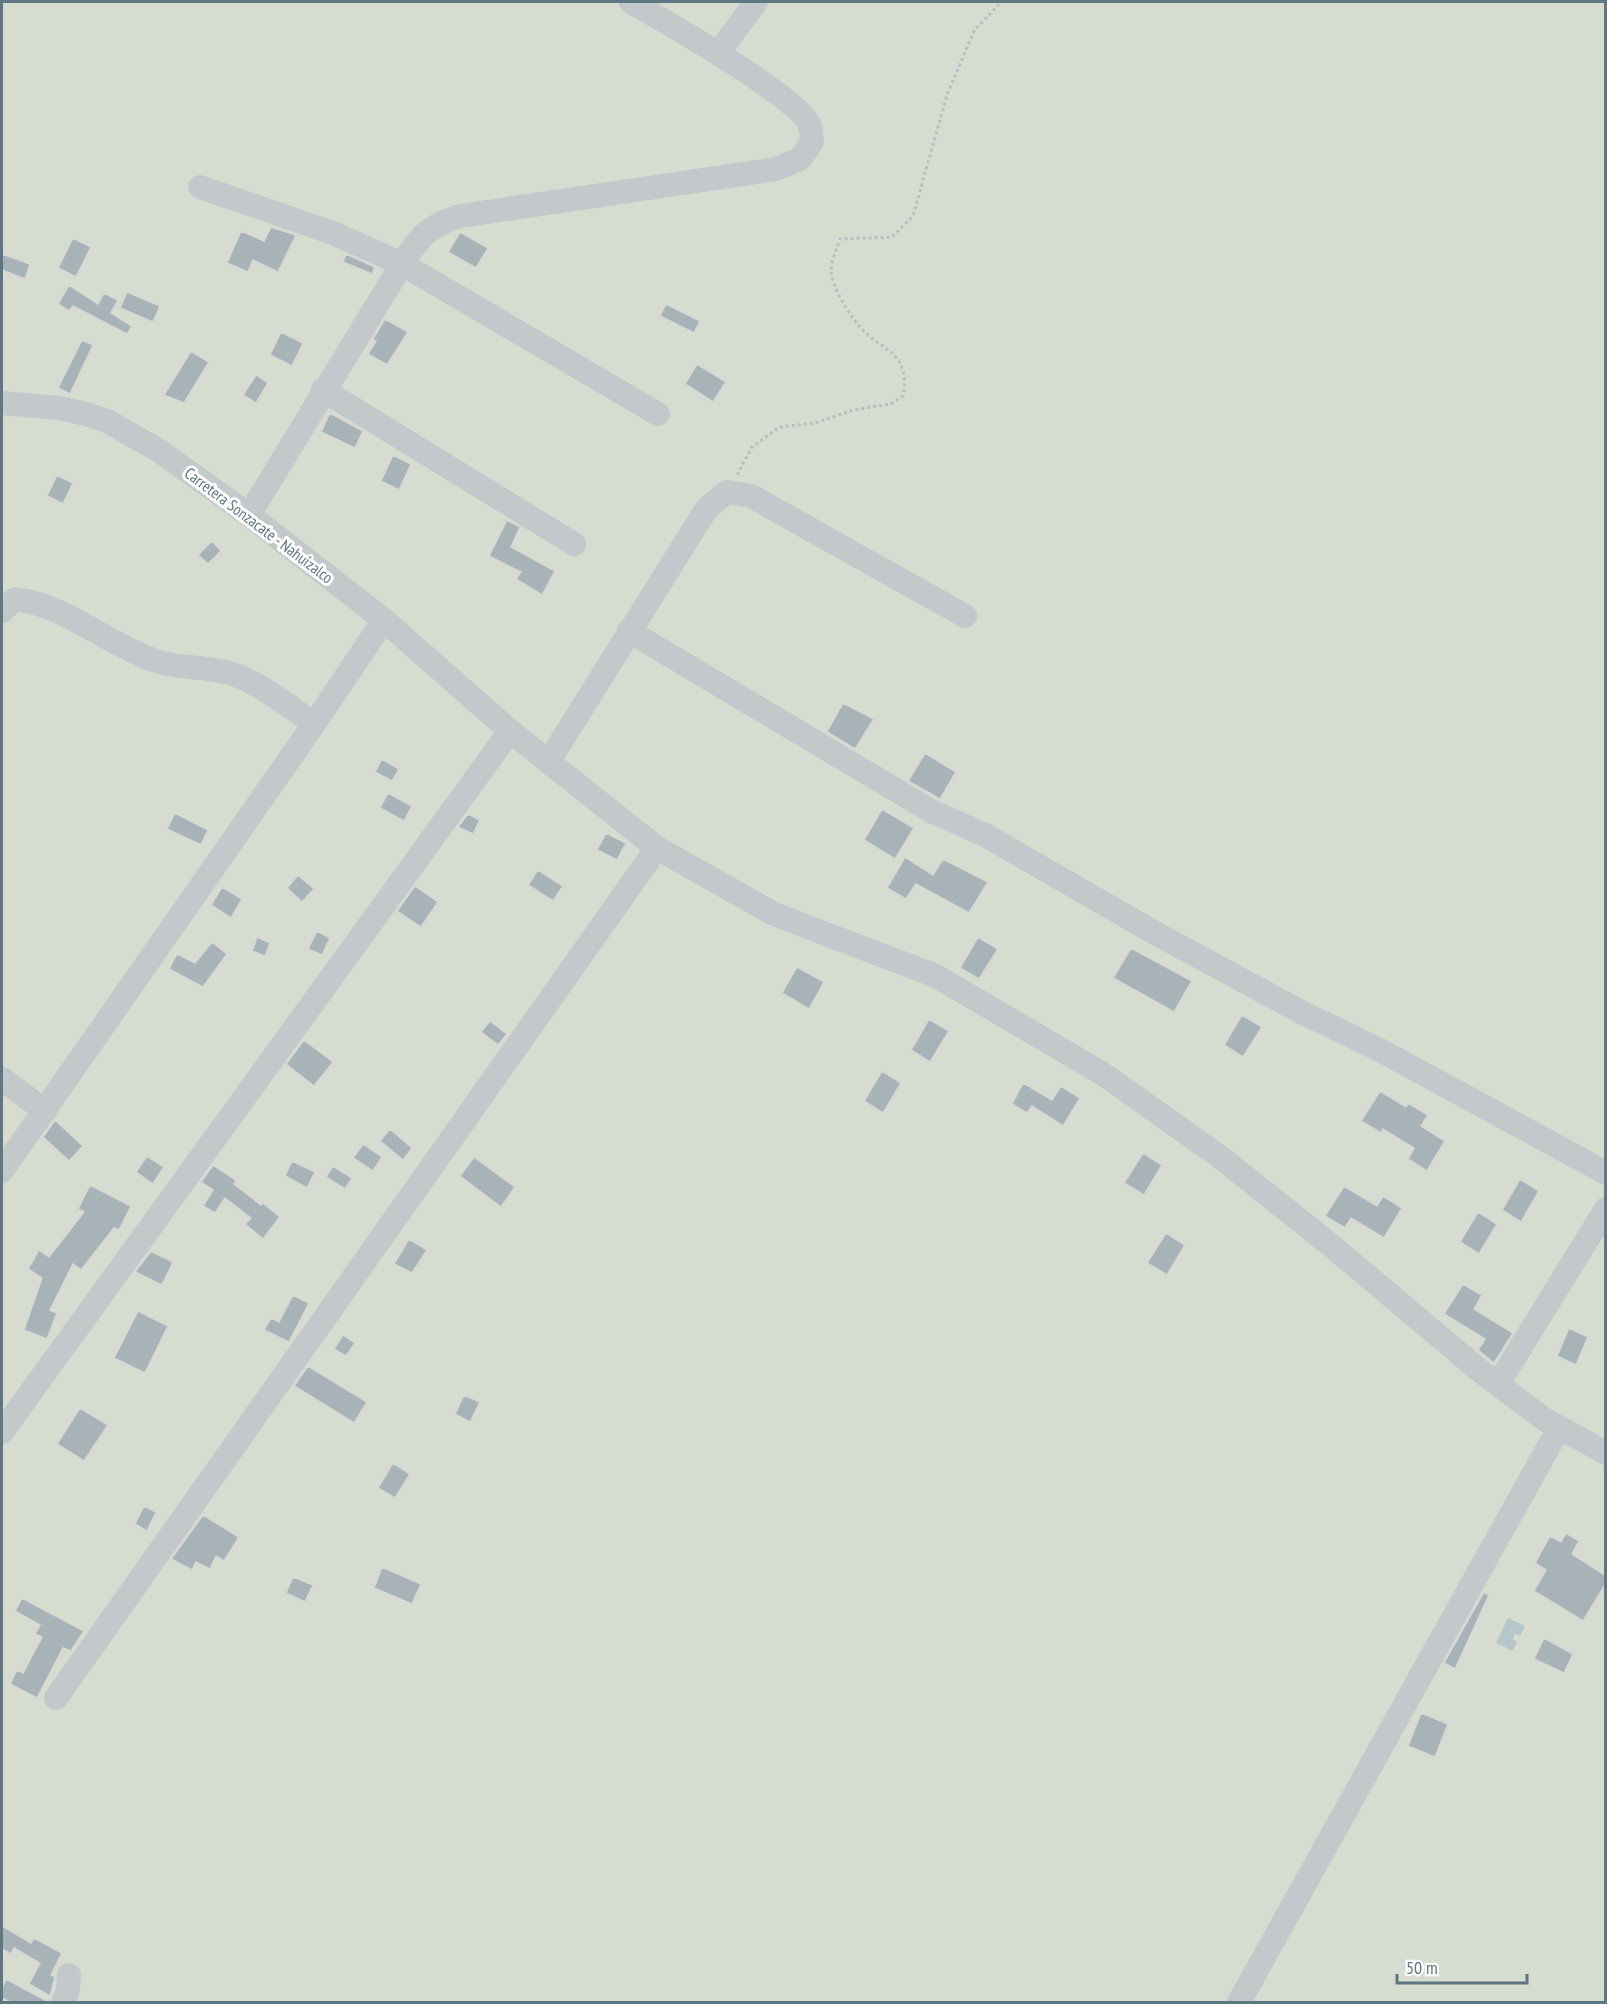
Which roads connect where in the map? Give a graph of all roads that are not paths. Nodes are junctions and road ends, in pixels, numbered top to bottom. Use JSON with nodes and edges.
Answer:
{"nodes":[{"id":1,"x":631,"y":2,"type":"edge"},
{"id":2,"x":756,"y":2,"type":"edge"},
{"id":3,"x":718,"y":53,"type":"junction"},
{"id":4,"x":200,"y":187,"type":"dead end"},
{"id":5,"x":402,"y":264,"type":"junction"},
{"id":6,"x":323,"y":390,"type":"junction"},
{"id":7,"x":2,"y":404,"type":"edge"},
{"id":8,"x":658,"y":414,"type":"dead end"},
{"id":9,"x":249,"y":515,"type":"junction"},
{"id":10,"x":574,"y":544,"type":"dead end"},
{"id":11,"x":2,"y":611,"type":"edge"},
{"id":12,"x":965,"y":616,"type":"dead end"},
{"id":13,"x":384,"y":620,"type":"junction"},
{"id":14,"x":630,"y":631,"type":"junction"},
{"id":15,"x":314,"y":724,"type":"junction"},
{"id":16,"x":510,"y":731,"type":"junction"},
{"id":17,"x":549,"y":761,"type":"junction"},
{"id":18,"x":657,"y":848,"type":"junction"},
{"id":19,"x":2,"y":1079,"type":"edge"},
{"id":20,"x":45,"y":1111,"type":"junction"},
{"id":21,"x":2,"y":1171,"type":"edge"},
{"id":22,"x":1605,"y":1173,"type":"edge"},
{"id":23,"x":1605,"y":1209,"type":"edge"},
{"id":24,"x":1498,"y":1384,"type":"junction"},
{"id":25,"x":1559,"y":1428,"type":"junction"},
{"id":26,"x":2,"y":1432,"type":"edge"},
{"id":27,"x":1605,"y":1453,"type":"edge"},
{"id":28,"x":56,"y":1698,"type":"dead end"},
{"id":29,"x":69,"y":1975,"type":"dead end"},
{"id":30,"x":63,"y":2002,"type":"edge"},
{"id":31,"x":1239,"y":2002,"type":"edge"}],
"edges":[{"from":1,"to":3,"type":"street"},
{"from":2,"to":3,"type":"street"},
{"from":3,"to":5,"type":"street"},
{"from":4,"to":5,"type":"street"},
{"from":5,"to":6,"type":"street"},
{"from":5,"to":8,"type":"street"},
{"from":6,"to":9,"type":"street"},
{"from":6,"to":10,"type":"street"},
{"from":7,"to":9,"type":"street","name":"Carretera Sonzacate - Nahuizalco"},
{"from":9,"to":13,"type":"street","name":"Carretera Sonzacate - Nahuizalco"},
{"from":11,"to":15,"type":"street"},
{"from":12,"to":14,"type":"street"},
{"from":13,"to":15,"type":"street"},
{"from":13,"to":16,"type":"street","name":"Carretera Sonzacate - Nahuizalco"},
{"from":14,"to":17,"type":"street"},
{"from":14,"to":22,"type":"street"},
{"from":15,"to":20,"type":"street"},
{"from":16,"to":17,"type":"street","name":"Carretera Sonzacate - Nahuizalco"},
{"from":16,"to":26,"type":"street"},
{"from":17,"to":18,"type":"street","name":"Carretera Sonzacate - Nahuizalco"},
{"from":18,"to":24,"type":"street","name":"Carretera Sonzacate - Nahuizalco"},
{"from":18,"to":28,"type":"street"},
{"from":19,"to":20,"type":"street"},
{"from":20,"to":21,"type":"street"},
{"from":23,"to":24,"type":"street"},
{"from":24,"to":25,"type":"street","name":"Carretera Sonzacate - Nahuizalco"},
{"from":25,"to":27,"type":"street","name":"Carretera Sonzacate - Nahuizalco"},
{"from":25,"to":31,"type":"street"},
{"from":29,"to":30,"type":"street"}]}
